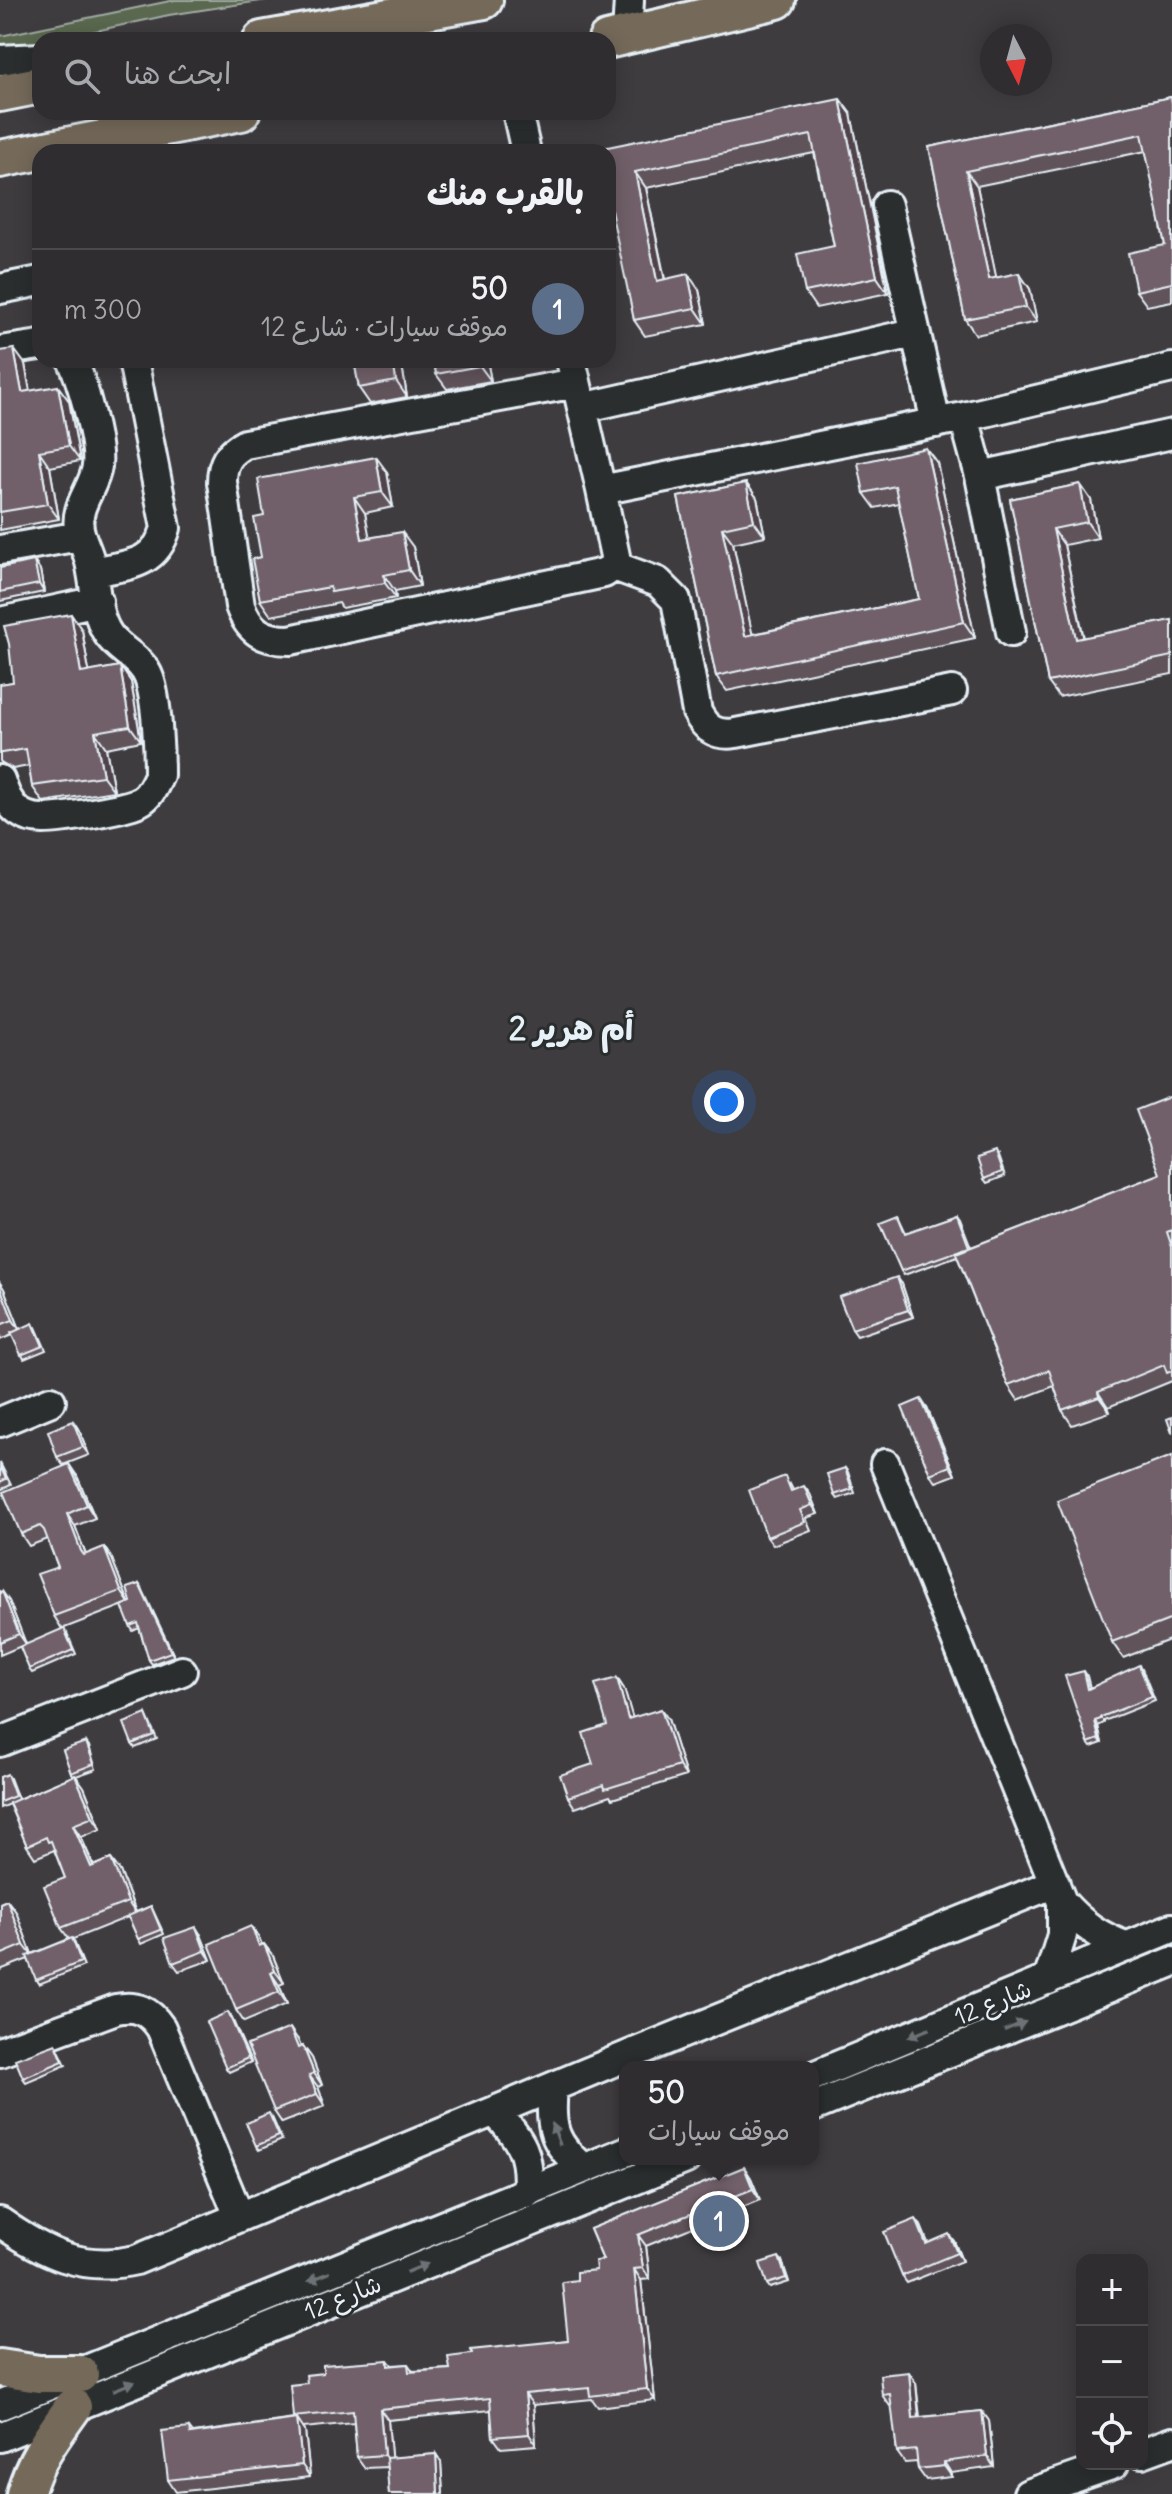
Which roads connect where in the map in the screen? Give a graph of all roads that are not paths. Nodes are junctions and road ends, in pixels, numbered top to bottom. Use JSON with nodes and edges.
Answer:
{"nodes":[{"id":1,"x":484,"y":0,"type":"edge"},
{"id":2,"x":629,"y":0,"type":"edge"},
{"id":3,"x":777,"y":0,"type":"edge"},
{"id":4,"x":668,"y":14,"type":"edge"},
{"id":5,"x":306,"y":32,"type":"edge"},
{"id":6,"x":617,"y":38,"type":"edge"},
{"id":7,"x":32,"y":58,"type":"edge"},
{"id":8,"x":0,"y":60,"type":"edge"},
{"id":9,"x":32,"y":87,"type":"edge"},
{"id":10,"x":0,"y":93,"type":"edge"},
{"id":11,"x":205,"y":120,"type":"edge"},
{"id":12,"x":519,"y":120,"type":"edge"},
{"id":13,"x":96,"y":144,"type":"edge"},
{"id":14,"x":524,"y":144,"type":"edge"},
{"id":15,"x":887,"y":205,"type":"dead end"},
{"id":16,"x":32,"y":283,"type":"edge"},
{"id":17,"x":0,"y":289,"type":"edge"},
{"id":18,"x":914,"y":333,"type":"junction"},
{"id":19,"x":32,"y":346,"type":"edge"},
{"id":20,"x":0,"y":351,"type":"edge"},
{"id":21,"x":76,"y":368,"type":"edge"},
{"id":22,"x":135,"y":368,"type":"edge"},
{"id":23,"x":1172,"y":368,"type":"edge"},
{"id":24,"x":576,"y":384,"type":"edge"},
{"id":25,"x":964,"y":417,"type":"junction"},
{"id":26,"x":936,"y":423,"type":"junction"},
{"id":27,"x":1172,"y":434,"type":"edge"},
{"id":28,"x":980,"y":476,"type":"junction"},
{"id":29,"x":601,"y":490,"type":"junction"},
{"id":30,"x":80,"y":536,"type":"junction"},
{"id":31,"x":0,"y":550,"type":"edge"},
{"id":32,"x":614,"y":566,"type":"junction"},
{"id":33,"x":92,"y":572,"type":"junction"},
{"id":34,"x":98,"y":601,"type":"junction"},
{"id":35,"x":0,"y":622,"type":"edge"},
{"id":36,"x":1011,"y":632,"type":"dead end"},
{"id":37,"x":0,"y":649,"type":"edge"},
{"id":38,"x":0,"y":683,"type":"edge"},
{"id":39,"x":952,"y":691,"type":"dead end"},
{"id":40,"x":0,"y":780,"type":"edge"},
{"id":41,"x":51,"y":1401,"type":"dead end"},
{"id":42,"x":0,"y":1422,"type":"edge"},
{"id":43,"x":885,"y":1464,"type":"dead end"},
{"id":44,"x":182,"y":1671,"type":"dead end"},
{"id":45,"x":0,"y":1742,"type":"edge"},
{"id":46,"x":1058,"y":1893,"type":"junction"},
{"id":47,"x":1172,"y":1928,"type":"edge"},
{"id":48,"x":1128,"y":1947,"type":"junction"},
{"id":49,"x":1172,"y":1962,"type":"edge"},
{"id":50,"x":1089,"y":1963,"type":"junction"},
{"id":51,"x":1048,"y":1980,"type":"junction"},
{"id":52,"x":1101,"y":1991,"type":"junction"},
{"id":53,"x":0,"y":2052,"type":"edge"},
{"id":54,"x":819,"y":2074,"type":"edge"},
{"id":55,"x":553,"y":2088,"type":"junction"},
{"id":56,"x":819,"y":2105,"type":"edge"},
{"id":57,"x":495,"y":2112,"type":"junction"},
{"id":58,"x":619,"y":2154,"type":"edge"},
{"id":59,"x":670,"y":2165,"type":"edge"},
{"id":60,"x":584,"y":2169,"type":"junction"},
{"id":61,"x":527,"y":2193,"type":"junction"},
{"id":62,"x":239,"y":2216,"type":"junction"},
{"id":63,"x":0,"y":2222,"type":"edge"},
{"id":64,"x":0,"y":2368,"type":"edge"},
{"id":65,"x":77,"y":2390,"type":"junction"},
{"id":66,"x":0,"y":2405,"type":"edge"},
{"id":67,"x":0,"y":2437,"type":"edge"},
{"id":68,"x":1172,"y":2442,"type":"edge"},
{"id":69,"x":1148,"y":2451,"type":"edge"},
{"id":70,"x":1097,"y":2470,"type":"edge"},
{"id":71,"x":25,"y":2494,"type":"edge"},
{"id":72,"x":1028,"y":2494,"type":"edge"}],
"edges":[{"from":1,"to":5,"type":"main road"},
{"from":2,"to":6,"type":"street"},
{"from":3,"to":4,"type":"main road"},
{"from":4,"to":6,"type":"main road"},
{"from":7,"to":8,"type":"street"},
{"from":9,"to":10,"type":"main road"},
{"from":11,"to":13,"type":"main road"},
{"from":12,"to":14,"type":"street"},
{"from":15,"to":18,"type":"street"},
{"from":16,"to":17,"type":"street"},
{"from":18,"to":24,"type":"street"},
{"from":18,"to":26,"type":"street"},
{"from":19,"to":20,"type":"street"},
{"from":21,"to":30,"type":"street"},
{"from":22,"to":33,"type":"street"},
{"from":23,"to":25,"type":"street"},
{"from":24,"to":29,"type":"street"},
{"from":24,"to":32,"type":"street"},
{"from":25,"to":26,"type":"street"},
{"from":25,"to":28,"type":"street"},
{"from":26,"to":29,"type":"street"},
{"from":27,"to":28,"type":"street"},
{"from":28,"to":36,"type":"street"},
{"from":29,"to":32,"type":"street"},
{"from":30,"to":31,"type":"street"},
{"from":30,"to":33,"type":"street"},
{"from":32,"to":39,"type":"street"},
{"from":33,"to":34,"type":"street"},
{"from":34,"to":35,"type":"street"},
{"from":34,"to":40,"type":"street"},
{"from":37,"to":38,"type":"street"},
{"from":41,"to":42,"type":"street"},
{"from":43,"to":46,"type":"street"},
{"from":44,"to":45,"type":"street"},
{"from":46,"to":48,"type":"street"},
{"from":46,"to":51,"type":"street"},
{"from":46,"to":55,"type":"street"},
{"from":47,"to":48,"type":"street","name":"شارع 12"},
{"from":48,"to":50,"type":"street","name":"شارع 12"},
{"from":49,"to":52,"type":"street","name":"شارع 12"},
{"from":50,"to":51,"type":"street","name":"شارع 12"},
{"from":50,"to":52,"type":"street"},
{"from":51,"to":54,"type":"street","name":"شارع 12","one_way":true},
{"from":56,"to":52,"type":"street","name":"شارع 12","one_way":true},
{"from":53,"to":62,"type":"street"},
{"from":55,"to":57,"type":"street"},
{"from":60,"to":55,"type":"street","one_way":true},
{"from":57,"to":61,"type":"street"},
{"from":57,"to":62,"type":"street"},
{"from":58,"to":60,"type":"street","name":"شارع 12"},
{"from":65,"to":59,"type":"street","name":"شارع 12","one_way":true},
{"from":60,"to":61,"type":"street","name":"شارع 12"},
{"from":61,"to":65,"type":"street","name":"شارع 12","one_way":true},
{"from":62,"to":63,"type":"street"},
{"from":64,"to":65,"type":"main road"},
{"from":65,"to":66,"type":"street","name":"شارع 12"},
{"from":65,"to":67,"type":"street","name":"شارع 12"},
{"from":65,"to":71,"type":"main road"},
{"from":68,"to":69,"type":"street"},
{"from":70,"to":72,"type":"street"}]}
